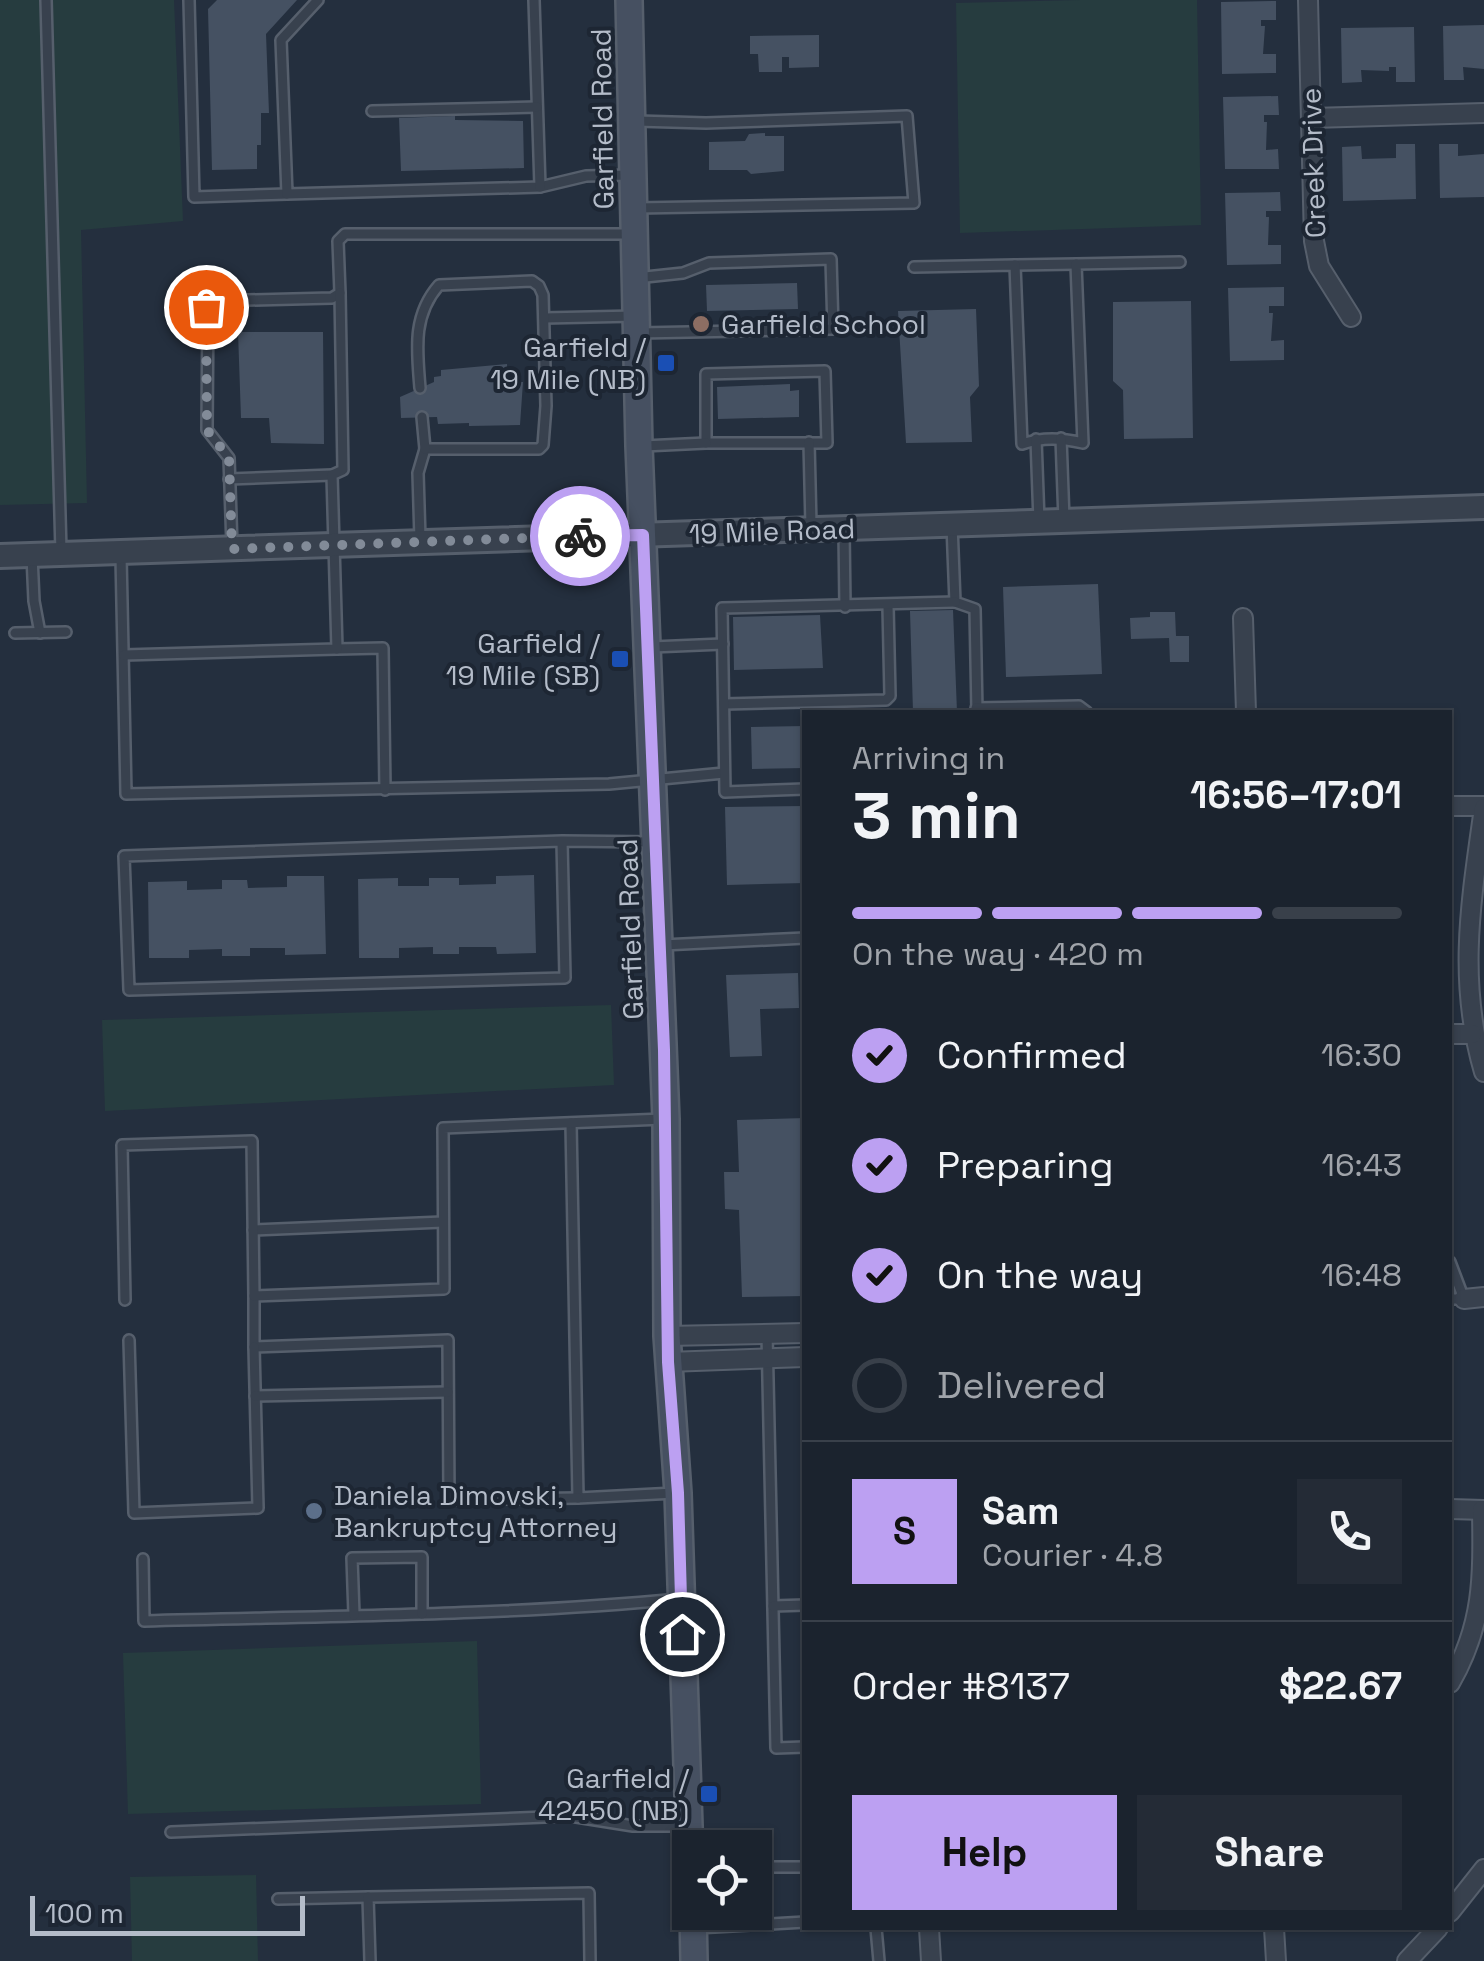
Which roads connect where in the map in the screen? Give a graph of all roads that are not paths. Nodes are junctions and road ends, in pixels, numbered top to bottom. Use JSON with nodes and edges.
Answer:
{"nodes":[{"id":1,"x":46,"y":0,"type":"edge"},
{"id":2,"x":318,"y":0,"type":"edge"},
{"id":3,"x":534,"y":0,"type":"edge"},
{"id":4,"x":630,"y":0,"type":"edge"},
{"id":5,"x":1308,"y":0,"type":"edge"},
{"id":6,"x":191,"y":2,"type":"edge"},
{"id":7,"x":537,"y":106,"type":"junction"},
{"id":8,"x":372,"y":111,"type":"dead end"},
{"id":9,"x":1484,"y":113,"type":"edge"},
{"id":10,"x":1312,"y":118,"type":"junction"},
{"id":11,"x":632,"y":121,"type":"junction"},
{"id":12,"x":633,"y":175,"type":"junction"},
{"id":13,"x":540,"y":186,"type":"junction"},
{"id":14,"x":287,"y":194,"type":"junction"},
{"id":15,"x":634,"y":221,"type":"junction"},
{"id":16,"x":1180,"y":262,"type":"dead end"},
{"id":17,"x":1076,"y":264,"type":"junction"},
{"id":18,"x":1014,"y":265,"type":"junction"},
{"id":19,"x":914,"y":267,"type":"dead end"},
{"id":20,"x":636,"y":278,"type":"junction"},
{"id":21,"x":340,"y":293,"type":"junction"},
{"id":22,"x":1351,"y":317,"type":"dead end"},
{"id":23,"x":544,"y":318,"type":"junction"},
{"id":24,"x":637,"y":324,"type":"junction"},
{"id":25,"x":420,"y":388,"type":"dead end"},
{"id":26,"x":422,"y":417,"type":"dead end"},
{"id":27,"x":1061,"y":438,"type":"junction"},
{"id":28,"x":1036,"y":439,"type":"junction"},
{"id":29,"x":808,"y":442,"type":"junction"},
{"id":30,"x":706,"y":443,"type":"junction"},
{"id":31,"x":639,"y":446,"type":"junction"},
{"id":32,"x":425,"y":449,"type":"junction"},
{"id":33,"x":332,"y":476,"type":"junction"},
{"id":34,"x":229,"y":479,"type":"junction"},
{"id":35,"x":1484,"y":507,"type":"edge"},
{"id":36,"x":1039,"y":522,"type":"junction"},
{"id":37,"x":1064,"y":522,"type":"junction"},
{"id":38,"x":952,"y":525,"type":"junction"},
{"id":39,"x":844,"y":528,"type":"junction"},
{"id":40,"x":810,"y":529,"type":"junction"},
{"id":41,"x":643,"y":535,"type":"junction"},
{"id":42,"x":420,"y":542,"type":"junction"},
{"id":43,"x":333,"y":545,"type":"junction"},
{"id":44,"x":232,"y":549,"type":"junction"},
{"id":45,"x":122,"y":552,"type":"junction"},
{"id":46,"x":61,"y":554,"type":"junction"},
{"id":47,"x":32,"y":555,"type":"junction"},
{"id":48,"x":0,"y":556,"type":"edge"},
{"id":49,"x":955,"y":602,"type":"junction"},
{"id":50,"x":888,"y":606,"type":"junction"},
{"id":51,"x":845,"y":607,"type":"junction"},
{"id":52,"x":1242,"y":618,"type":"dead end"},
{"id":53,"x":40,"y":632,"type":"junction"},
{"id":54,"x":66,"y":632,"type":"dead end"},
{"id":55,"x":15,"y":633,"type":"dead end"},
{"id":56,"x":723,"y":644,"type":"junction"},
{"id":57,"x":649,"y":647,"type":"junction"},
{"id":58,"x":336,"y":649,"type":"junction"},
{"id":59,"x":124,"y":655,"type":"junction"},
{"id":60,"x":724,"y":704,"type":"junction"},
{"id":61,"x":976,"y":710,"type":"edge"},
{"id":62,"x":1085,"y":710,"type":"edge"},
{"id":63,"x":1246,"y":710,"type":"edge"},
{"id":64,"x":724,"y":773,"type":"junction"},
{"id":65,"x":654,"y":778,"type":"junction"},
{"id":66,"x":802,"y":789,"type":"edge"},
{"id":67,"x":385,"y":790,"type":"junction"},
{"id":68,"x":1452,"y":806,"type":"edge"},
{"id":69,"x":1484,"y":807,"type":"edge"},
{"id":70,"x":562,"y":841,"type":"junction"},
{"id":71,"x":657,"y":842,"type":"junction"},
{"id":72,"x":1476,"y":915,"type":"edge"},
{"id":73,"x":802,"y":938,"type":"edge"},
{"id":74,"x":661,"y":945,"type":"junction"},
{"id":75,"x":1452,"y":1034,"type":"edge"},
{"id":76,"x":1472,"y":1034,"type":"junction"},
{"id":77,"x":1484,"y":1072,"type":"edge"},
{"id":78,"x":666,"y":1119,"type":"junction"},
{"id":79,"x":570,"y":1123,"type":"junction"},
{"id":80,"x":444,"y":1222,"type":"junction"},
{"id":81,"x":253,"y":1230,"type":"junction"},
{"id":82,"x":1452,"y":1273,"type":"edge"},
{"id":83,"x":254,"y":1296,"type":"junction"},
{"id":84,"x":1484,"y":1297,"type":"edge"},
{"id":85,"x":1457,"y":1299,"type":"edge"},
{"id":86,"x":124,"y":1300,"type":"dead end"},
{"id":87,"x":802,"y":1333,"type":"edge"},
{"id":88,"x":767,"y":1334,"type":"junction"},
{"id":89,"x":668,"y":1336,"type":"junction"},
{"id":90,"x":129,"y":1340,"type":"dead end"},
{"id":91,"x":254,"y":1347,"type":"junction"},
{"id":92,"x":802,"y":1356,"type":"edge"},
{"id":93,"x":767,"y":1358,"type":"junction"},
{"id":94,"x":668,"y":1362,"type":"junction"},
{"id":95,"x":448,"y":1392,"type":"junction"},
{"id":96,"x":255,"y":1396,"type":"junction"},
{"id":97,"x":678,"y":1493,"type":"junction"},
{"id":98,"x":578,"y":1498,"type":"junction"},
{"id":99,"x":1452,"y":1509,"type":"edge"},
{"id":100,"x":1483,"y":1510,"type":"edge"},
{"id":101,"x":142,"y":1558,"type":"dead end"},
{"id":102,"x":682,"y":1599,"type":"junction"},
{"id":103,"x":802,"y":1605,"type":"edge"},
{"id":104,"x":773,"y":1606,"type":"junction"},
{"id":105,"x":422,"y":1614,"type":"junction"},
{"id":106,"x":354,"y":1616,"type":"junction"},
{"id":107,"x":1452,"y":1679,"type":"edge"},
{"id":108,"x":802,"y":1747,"type":"edge"},
{"id":109,"x":689,"y":1826,"type":"junction"},
{"id":110,"x":689,"y":1830,"type":"edge"},
{"id":111,"x":171,"y":1832,"type":"dead end"},
{"id":112,"x":772,"y":1867,"type":"edge"},
{"id":113,"x":802,"y":1867,"type":"edge"},
{"id":114,"x":1484,"y":1870,"type":"edge"},
{"id":115,"x":368,"y":1897,"type":"junction"},
{"id":116,"x":278,"y":1898,"type":"dead end"},
{"id":117,"x":1452,"y":1910,"type":"edge"},
{"id":118,"x":772,"y":1921,"type":"edge"},
{"id":119,"x":802,"y":1922,"type":"edge"},
{"id":120,"x":694,"y":1930,"type":"edge"},
{"id":121,"x":876,"y":1930,"type":"edge"},
{"id":122,"x":929,"y":1930,"type":"edge"},
{"id":123,"x":1274,"y":1930,"type":"edge"},
{"id":124,"x":1436,"y":1930,"type":"edge"},
{"id":125,"x":370,"y":1961,"type":"edge"},
{"id":126,"x":590,"y":1961,"type":"edge"},
{"id":127,"x":694,"y":1961,"type":"edge"},
{"id":128,"x":879,"y":1961,"type":"edge"},
{"id":129,"x":930,"y":1961,"type":"edge"},
{"id":130,"x":1276,"y":1961,"type":"edge"},
{"id":131,"x":1407,"y":1961,"type":"edge"}],
"edges":[{"from":1,"to":46,"type":"lane"},
{"from":2,"to":14,"type":"lane"},
{"from":3,"to":7,"type":"lane"},
{"from":4,"to":11,"type":"main road","name":"Garfield Road"},
{"from":5,"to":10,"type":"street","name":"Creek Drive"},
{"from":6,"to":14,"type":"lane"},
{"from":7,"to":8,"type":"lane"},
{"from":7,"to":13,"type":"lane"},
{"from":9,"to":10,"type":"street"},
{"from":10,"to":22,"type":"street","name":"Creek Drive"},
{"from":11,"to":12,"type":"main road","name":"Garfield Road"},
{"from":11,"to":15,"type":"lane"},
{"from":12,"to":13,"type":"lane"},
{"from":12,"to":15,"type":"main road","name":"Garfield Road"},
{"from":13,"to":14,"type":"lane"},
{"from":15,"to":20,"type":"main road","name":"Garfield Road"},
{"from":15,"to":21,"type":"lane"},
{"from":16,"to":17,"type":"lane"},
{"from":17,"to":18,"type":"lane"},
{"from":17,"to":27,"type":"lane"},
{"from":18,"to":19,"type":"lane"},
{"from":18,"to":28,"type":"lane"},
{"from":20,"to":24,"type":"main road","name":"Garfield Road"},
{"from":20,"to":24,"type":"lane"},
{"from":21,"to":33,"type":"lane"},
{"from":21,"to":34,"type":"lane"},
{"from":23,"to":24,"type":"lane"},
{"from":23,"to":25,"type":"lane"},
{"from":23,"to":32,"type":"lane"},
{"from":24,"to":31,"type":"main road","name":"Garfield Road"},
{"from":26,"to":32,"type":"lane"},
{"from":27,"to":28,"type":"lane"},
{"from":27,"to":37,"type":"lane"},
{"from":28,"to":36,"type":"lane"},
{"from":29,"to":30,"type":"lane"},
{"from":29,"to":30,"type":"lane"},
{"from":29,"to":40,"type":"lane"},
{"from":30,"to":31,"type":"lane"},
{"from":31,"to":41,"type":"main road","name":"Garfield Road"},
{"from":32,"to":42,"type":"lane"},
{"from":33,"to":34,"type":"lane"},
{"from":33,"to":43,"type":"lane"},
{"from":34,"to":44,"type":"lane"},
{"from":35,"to":37,"type":"street","name":"19 Mile Road"},
{"from":36,"to":37,"type":"street","name":"19 Mile Road"},
{"from":36,"to":38,"type":"street","name":"19 Mile Road"},
{"from":38,"to":39,"type":"street","name":"19 Mile Road"},
{"from":38,"to":49,"type":"lane"},
{"from":39,"to":40,"type":"street","name":"19 Mile Road"},
{"from":39,"to":51,"type":"lane"},
{"from":40,"to":41,"type":"street","name":"19 Mile Road"},
{"from":41,"to":42,"type":"street","name":"19 Mile Road"},
{"from":41,"to":57,"type":"main road","name":"Garfield Road"},
{"from":42,"to":43,"type":"street","name":"19 Mile Road"},
{"from":43,"to":44,"type":"street","name":"19 Mile Road"},
{"from":43,"to":58,"type":"lane"},
{"from":44,"to":45,"type":"street","name":"19 Mile Road"},
{"from":45,"to":46,"type":"street","name":"19 Mile Road"},
{"from":45,"to":59,"type":"lane"},
{"from":46,"to":47,"type":"street","name":"19 Mile Road"},
{"from":47,"to":48,"type":"street","name":"19 Mile Road"},
{"from":47,"to":53,"type":"lane"},
{"from":49,"to":50,"type":"lane"},
{"from":49,"to":61,"type":"lane"},
{"from":50,"to":51,"type":"lane"},
{"from":50,"to":60,"type":"lane"},
{"from":51,"to":56,"type":"lane"},
{"from":52,"to":63,"type":"street"},
{"from":53,"to":54,"type":"lane"},
{"from":53,"to":55,"type":"lane"},
{"from":56,"to":57,"type":"lane"},
{"from":56,"to":60,"type":"lane"},
{"from":57,"to":65,"type":"main road","name":"Garfield Road"},
{"from":58,"to":59,"type":"lane"},
{"from":58,"to":67,"type":"lane"},
{"from":59,"to":67,"type":"lane"},
{"from":60,"to":64,"type":"lane"},
{"from":61,"to":62,"type":"lane"},
{"from":64,"to":65,"type":"lane"},
{"from":64,"to":66,"type":"lane"},
{"from":65,"to":67,"type":"lane"},
{"from":65,"to":71,"type":"main road","name":"Garfield Road"},
{"from":68,"to":69,"type":"street"},
{"from":69,"to":72,"type":"street"},
{"from":70,"to":70,"type":"lane"},
{"from":70,"to":71,"type":"lane"},
{"from":71,"to":74,"type":"main road","name":"Garfield Road"},
{"from":72,"to":76,"type":"street"},
{"from":73,"to":74,"type":"lane"},
{"from":74,"to":78,"type":"main road","name":"Garfield Road"},
{"from":75,"to":76,"type":"street"},
{"from":76,"to":77,"type":"street"},
{"from":78,"to":79,"type":"lane"},
{"from":78,"to":89,"type":"main road","name":"Garfield Road"},
{"from":79,"to":80,"type":"lane"},
{"from":79,"to":98,"type":"lane"},
{"from":80,"to":81,"type":"lane"},
{"from":80,"to":83,"type":"lane"},
{"from":81,"to":83,"type":"lane"},
{"from":81,"to":86,"type":"lane"},
{"from":82,"to":85,"type":"lane"},
{"from":83,"to":91,"type":"lane"},
{"from":84,"to":85,"type":"street"},
{"from":87,"to":88,"type":"street"},
{"from":88,"to":89,"type":"street"},
{"from":88,"to":93,"type":"lane"},
{"from":89,"to":94,"type":"main road","name":"Garfield Road"},
{"from":90,"to":96,"type":"lane"},
{"from":91,"to":95,"type":"lane"},
{"from":91,"to":96,"type":"lane"},
{"from":92,"to":93,"type":"street"},
{"from":93,"to":94,"type":"street"},
{"from":93,"to":104,"type":"lane"},
{"from":94,"to":97,"type":"main road","name":"Garfield Road"},
{"from":95,"to":96,"type":"lane"},
{"from":95,"to":98,"type":"lane"},
{"from":97,"to":98,"type":"lane"},
{"from":97,"to":102,"type":"main road","name":"Garfield Road"},
{"from":99,"to":100,"type":"street"},
{"from":100,"to":107,"type":"street"},
{"from":101,"to":106,"type":"lane"},
{"from":102,"to":105,"type":"lane"},
{"from":102,"to":109,"type":"main road","name":"Garfield Road"},
{"from":103,"to":104,"type":"lane"},
{"from":104,"to":108,"type":"lane"},
{"from":105,"to":106,"type":"lane"},
{"from":105,"to":106,"type":"lane"},
{"from":109,"to":110,"type":"main road","name":"Garfield Road"},
{"from":109,"to":111,"type":"lane"},
{"from":112,"to":113,"type":"lane"},
{"from":114,"to":117,"type":"street"},
{"from":115,"to":116,"type":"lane"},
{"from":115,"to":125,"type":"lane"},
{"from":115,"to":126,"type":"lane"},
{"from":118,"to":119,"type":"lane"},
{"from":120,"to":127,"type":"main road"},
{"from":121,"to":128,"type":"lane"},
{"from":122,"to":129,"type":"street"},
{"from":123,"to":130,"type":"street"},
{"from":124,"to":131,"type":"street"}]}
